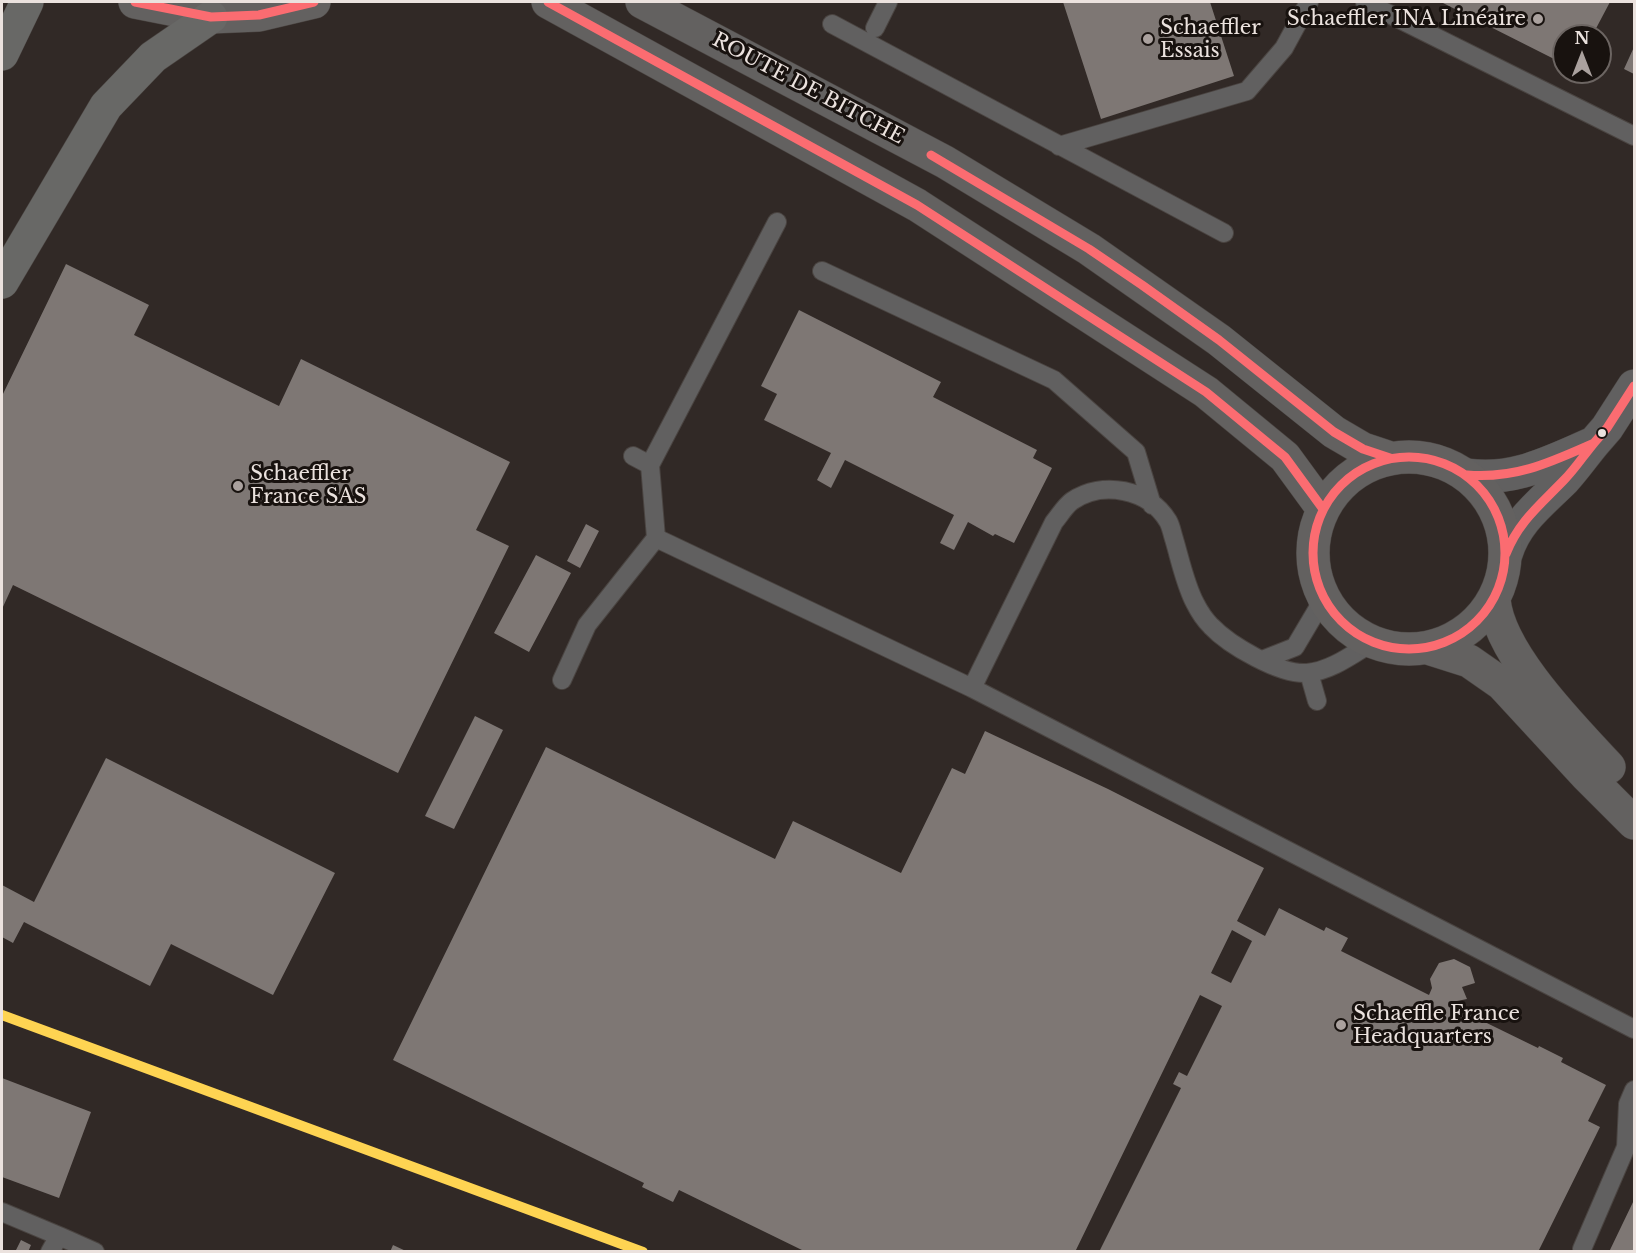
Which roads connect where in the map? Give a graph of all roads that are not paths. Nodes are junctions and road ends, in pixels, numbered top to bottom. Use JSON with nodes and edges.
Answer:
{"nodes":[{"id":1,"x":27,"y":2,"type":"edge"},
{"id":2,"x":135,"y":2,"type":"edge"},
{"id":3,"x":314,"y":2,"type":"edge"},
{"id":4,"x":548,"y":2,"type":"edge"},
{"id":5,"x":642,"y":2,"type":"edge"},
{"id":6,"x":888,"y":2,"type":"edge"},
{"id":7,"x":1309,"y":2,"type":"edge"},
{"id":8,"x":1365,"y":2,"type":"edge"},
{"id":9,"x":211,"y":16,"type":"junction"},
{"id":10,"x":832,"y":24,"type":"dead end"},
{"id":11,"x":875,"y":28,"type":"dead end"},
{"id":12,"x":2,"y":54,"type":"edge"},
{"id":13,"x":1635,"y":136,"type":"edge"},
{"id":14,"x":1059,"y":146,"type":"junction"},
{"id":15,"x":777,"y":222,"type":"dead end"},
{"id":16,"x":1224,"y":233,"type":"dead end"},
{"id":17,"x":822,"y":271,"type":"dead end"},
{"id":18,"x":2,"y":282,"type":"edge"},
{"id":19,"x":1635,"y":386,"type":"edge"},
{"id":20,"x":1594,"y":443,"type":"junction"},
{"id":21,"x":633,"y":456,"type":"dead end"},
{"id":22,"x":1390,"y":458,"type":"junction"},
{"id":23,"x":650,"y":465,"type":"junction"},
{"id":24,"x":1467,"y":475,"type":"junction"},
{"id":25,"x":1152,"y":504,"type":"junction"},
{"id":26,"x":1323,"y":509,"type":"junction"},
{"id":27,"x":656,"y":538,"type":"junction"},
{"id":28,"x":1506,"y":554,"type":"junction"},
{"id":29,"x":1324,"y":598,"type":"junction"},
{"id":30,"x":1494,"y":599,"type":"junction"},
{"id":31,"x":1373,"y":642,"type":"junction"},
{"id":32,"x":1428,"y":648,"type":"junction"},
{"id":33,"x":1262,"y":660,"type":"junction"},
{"id":34,"x":1309,"y":673,"type":"junction"},
{"id":35,"x":562,"y":680,"type":"dead end"},
{"id":36,"x":972,"y":688,"type":"junction"},
{"id":37,"x":1317,"y":701,"type":"dead end"},
{"id":38,"x":1635,"y":794,"type":"edge"},
{"id":39,"x":1635,"y":823,"type":"edge"},
{"id":40,"x":1635,"y":1029,"type":"edge"},
{"id":41,"x":1635,"y":1090,"type":"edge"},
{"id":42,"x":2,"y":1212,"type":"edge"},
{"id":43,"x":54,"y":1244,"type":"edge"},
{"id":44,"x":1582,"y":1249,"type":"dead end"},
{"id":45,"x":95,"y":1251,"type":"edge"}],
"edges":[{"from":1,"to":12,"type":"highway"},
{"from":2,"to":9,"type":"main road"},
{"from":3,"to":9,"type":"main road"},
{"from":4,"to":26,"type":"main road"},
{"from":5,"to":22,"type":"main road","name":"ROUTE DE BITCHE"},
{"from":6,"to":11,"type":"lane"},
{"from":7,"to":14,"type":"lane"},
{"from":8,"to":13,"type":"lane"},
{"from":9,"to":18,"type":"highway"},
{"from":10,"to":14,"type":"lane"},
{"from":14,"to":16,"type":"lane"},
{"from":15,"to":23,"type":"lane"},
{"from":17,"to":25,"type":"lane"},
{"from":19,"to":20,"type":"street"},
{"from":20,"to":24,"type":"street"},
{"from":20,"to":28,"type":"street"},
{"from":21,"to":23,"type":"lane"},
{"from":22,"to":24,"type":"main road"},
{"from":22,"to":26,"type":"main road"},
{"from":23,"to":27,"type":"lane"},
{"from":24,"to":28,"type":"main road"},
{"from":25,"to":33,"type":"lane"},
{"from":25,"to":36,"type":"lane"},
{"from":26,"to":29,"type":"main road"},
{"from":27,"to":35,"type":"lane"},
{"from":27,"to":36,"type":"lane"},
{"from":28,"to":30,"type":"main road"},
{"from":29,"to":31,"type":"main road"},
{"from":29,"to":33,"type":"lane"},
{"from":30,"to":32,"type":"main road"},
{"from":30,"to":38,"type":"main road"},
{"from":31,"to":32,"type":"main road"},
{"from":31,"to":34,"type":"lane"},
{"from":32,"to":39,"type":"main road"},
{"from":33,"to":34,"type":"lane"},
{"from":34,"to":37,"type":"lane"},
{"from":36,"to":40,"type":"lane"},
{"from":41,"to":44,"type":"lane"},
{"from":42,"to":43,"type":"lane"},
{"from":43,"to":45,"type":"lane"}]}
